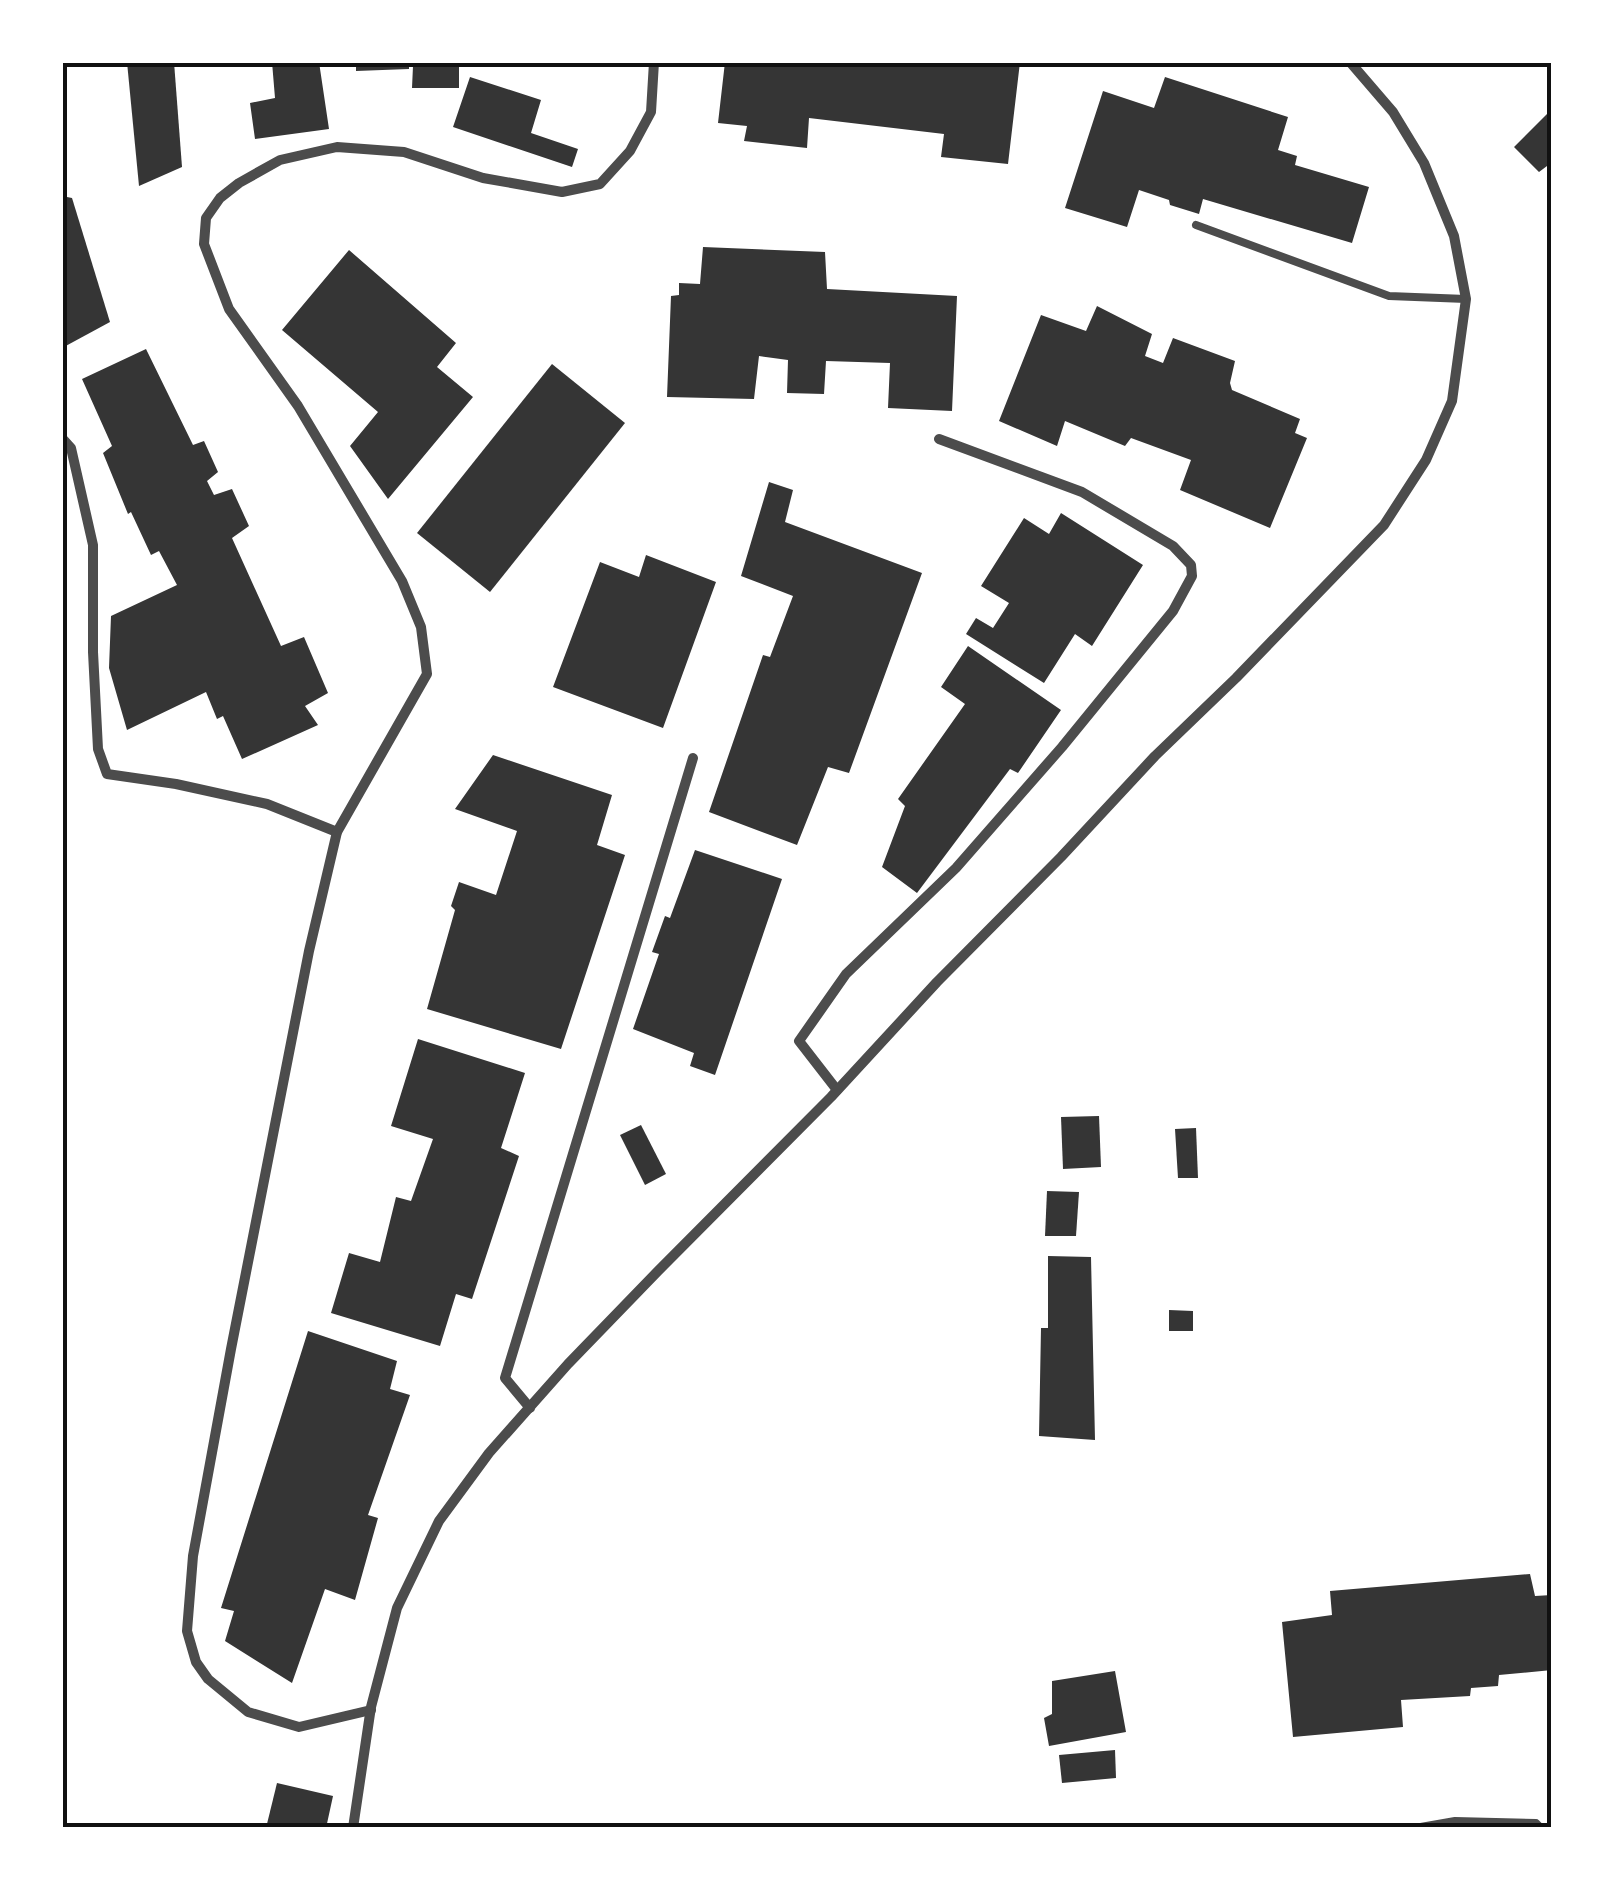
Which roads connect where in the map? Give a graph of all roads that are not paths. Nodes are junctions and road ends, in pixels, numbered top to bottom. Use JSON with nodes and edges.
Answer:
{"nodes":[{"id":1,"x":654,"y":62,"type":"edge"},
{"id":2,"x":1350,"y":62,"type":"edge"},
{"id":3,"x":1196,"y":225,"type":"dead end"},
{"id":4,"x":1466,"y":299,"type":"junction"},
{"id":5,"x":62,"y":438,"type":"edge"},
{"id":6,"x":939,"y":439,"type":"dead end"},
{"id":7,"x":694,"y":758,"type":"dead end"},
{"id":8,"x":337,"y":832,"type":"junction"},
{"id":9,"x":836,"y":1090,"type":"junction"},
{"id":10,"x":530,"y":1408,"type":"junction"},
{"id":11,"x":370,"y":1710,"type":"junction"},
{"id":12,"x":352,"y":1828,"type":"edge"},
{"id":13,"x":1415,"y":1828,"type":"edge"},
{"id":14,"x":1542,"y":1828,"type":"edge"}],
"edges":[{"from":1,"to":8,"type":"street"},
{"from":2,"to":4,"type":"street"},
{"from":3,"to":4,"type":"lane"},
{"from":4,"to":9,"type":"street"},
{"from":5,"to":8,"type":"street"},
{"from":6,"to":9,"type":"street"},
{"from":7,"to":10,"type":"street"},
{"from":8,"to":11,"type":"street"},
{"from":9,"to":10,"type":"street"},
{"from":10,"to":11,"type":"street"},
{"from":11,"to":12,"type":"street"},
{"from":13,"to":14,"type":"lane"}]}
